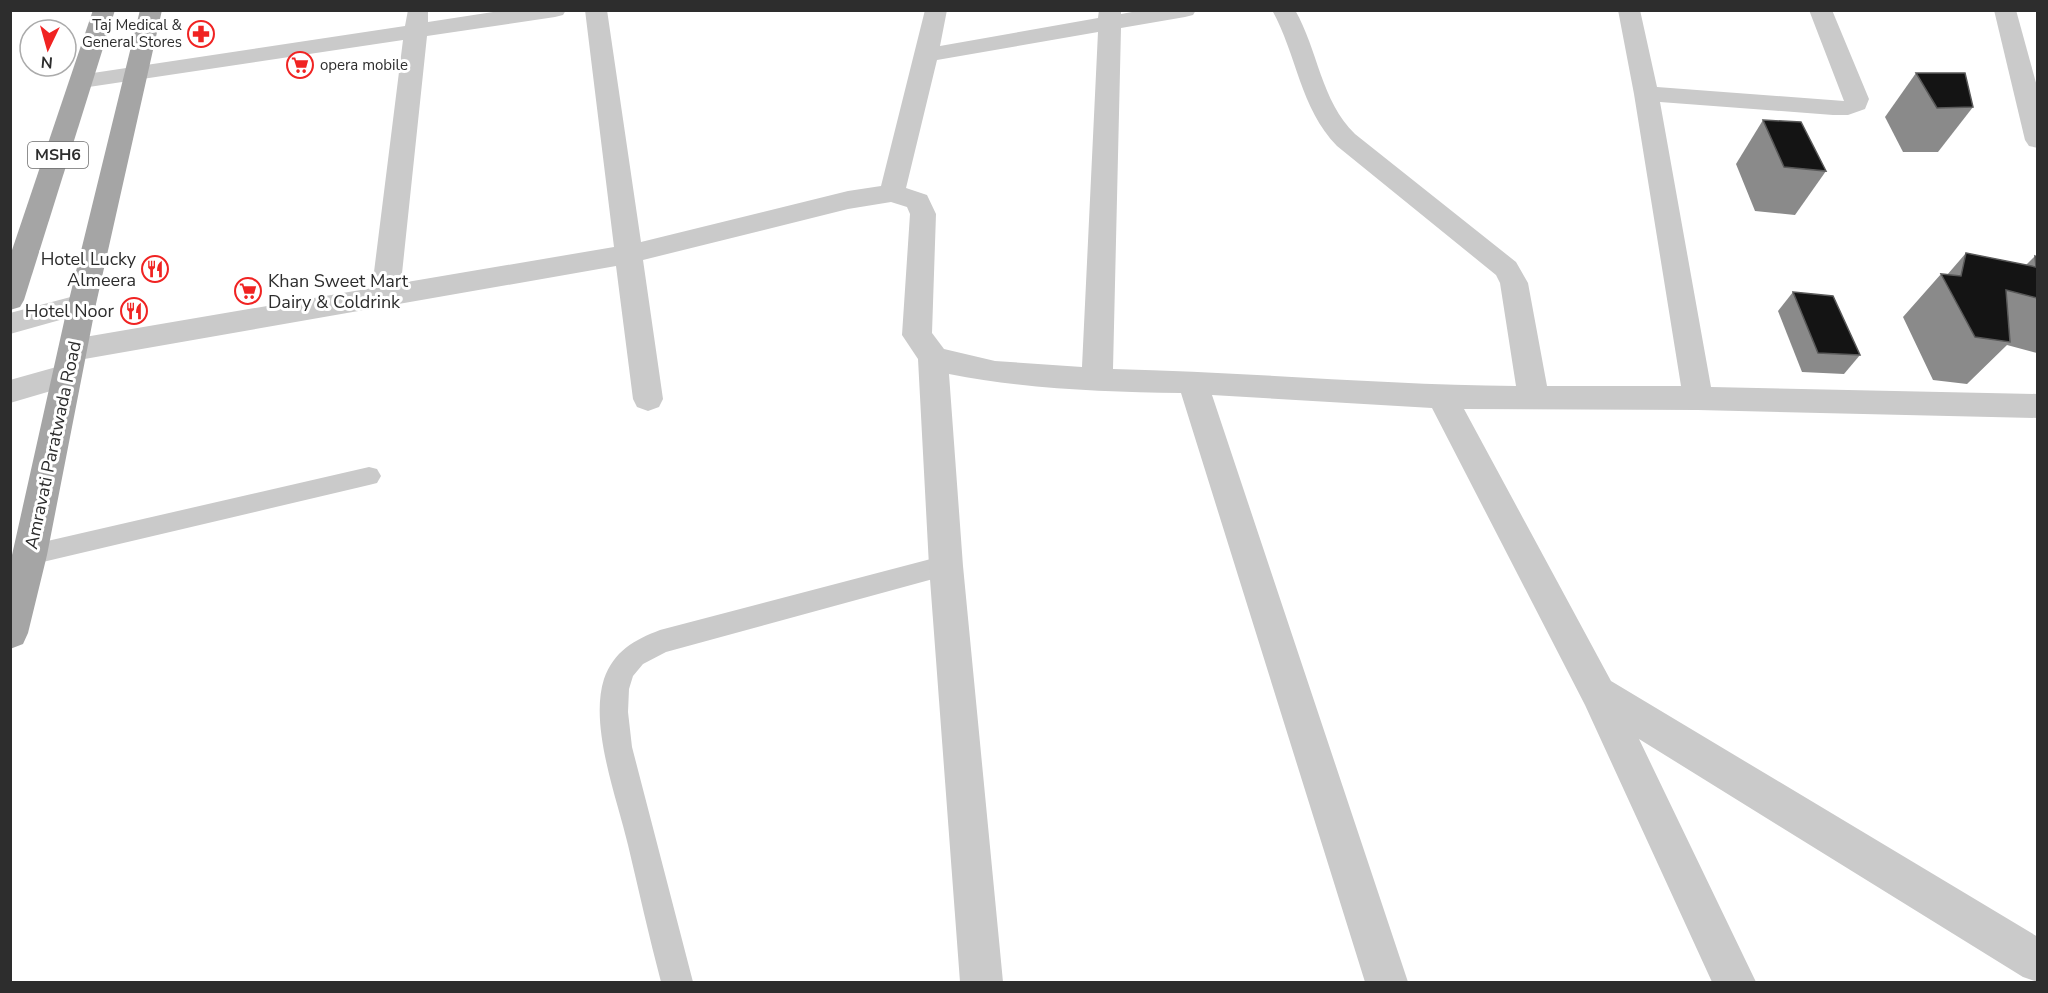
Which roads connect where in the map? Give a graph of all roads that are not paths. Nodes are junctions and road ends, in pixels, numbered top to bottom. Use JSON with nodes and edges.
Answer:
{"nodes":[{"id":1,"x":104,"y":10,"type":"edge"},
{"id":2,"x":151,"y":10,"type":"edge"},
{"id":3,"x":555,"y":10,"type":"edge"},
{"id":4,"x":596,"y":10,"type":"edge"},
{"id":5,"x":936,"y":10,"type":"edge"},
{"id":6,"x":1185,"y":10,"type":"edge"},
{"id":7,"x":1283,"y":10,"type":"edge"},
{"id":8,"x":1629,"y":10,"type":"edge"},
{"id":9,"x":1820,"y":10,"type":"edge"},
{"id":10,"x":2005,"y":10,"type":"edge"},
{"id":11,"x":1109,"y":16,"type":"edge"},
{"id":12,"x":418,"y":21,"type":"edge"},
{"id":13,"x":926,"y":55,"type":"junction"},
{"id":14,"x":136,"y":73,"type":"junction"},
{"id":15,"x":82,"y":81,"type":"junction"},
{"id":16,"x":1646,"y":94,"type":"junction"},
{"id":17,"x":2037,"y":140,"type":"edge"},
{"id":18,"x":892,"y":193,"type":"junction"},
{"id":19,"x":629,"y":254,"type":"junction"},
{"id":20,"x":385,"y":296,"type":"junction"},
{"id":21,"x":10,"y":300,"type":"edge"},
{"id":22,"x":82,"y":304,"type":"junction"},
{"id":23,"x":10,"y":324,"type":"edge"},
{"id":24,"x":933,"y":357,"type":"junction"},
{"id":25,"x":70,"y":363,"type":"junction"},
{"id":26,"x":1097,"y":380,"type":"junction"},
{"id":27,"x":1193,"y":382,"type":"junction"},
{"id":28,"x":10,"y":392,"type":"edge"},
{"id":29,"x":1442,"y":397,"type":"junction"},
{"id":30,"x":1698,"y":398,"type":"junction"},
{"id":31,"x":648,"y":399,"type":"dead end"},
{"id":32,"x":1534,"y":399,"type":"junction"},
{"id":33,"x":2037,"y":406,"type":"edge"},
{"id":34,"x":369,"y":476,"type":"dead end"},
{"id":35,"x":30,"y":555,"type":"junction"},
{"id":36,"x":946,"y":566,"type":"junction"},
{"id":37,"x":10,"y":633,"type":"edge"},
{"id":38,"x":1598,"y":693,"type":"junction"},
{"id":39,"x":2037,"y":962,"type":"edge"},
{"id":40,"x":677,"y":982,"type":"edge"},
{"id":41,"x":981,"y":982,"type":"edge"},
{"id":42,"x":1386,"y":982,"type":"edge"},
{"id":43,"x":1734,"y":982,"type":"edge"}],
"edges":[{"from":1,"to":15,"type":"main road","number":"MSH6"},
{"from":2,"to":14,"type":"main road","name":"Amravati Paratwada Road","number":"MSH6"},
{"from":3,"to":12,"type":"street"},
{"from":4,"to":19,"type":"street"},
{"from":5,"to":13,"type":"street"},
{"from":6,"to":11,"type":"street"},
{"from":7,"to":32,"type":"street"},
{"from":8,"to":16,"type":"street"},
{"from":9,"to":16,"type":"street"},
{"from":10,"to":17,"type":"street"},
{"from":11,"to":13,"type":"street"},
{"from":11,"to":26,"type":"street"},
{"from":12,"to":14,"type":"street"},
{"from":12,"to":20,"type":"street"},
{"from":13,"to":18,"type":"street"},
{"from":14,"to":15,"type":"street"},
{"from":14,"to":22,"type":"main road","name":"Amravati Paratwada Road","number":"MSH6"},
{"from":15,"to":21,"type":"main road","number":"MSH6"},
{"from":16,"to":30,"type":"street"},
{"from":18,"to":19,"type":"street"},
{"from":18,"to":24,"type":"street"},
{"from":19,"to":20,"type":"street"},
{"from":19,"to":31,"type":"street"},
{"from":20,"to":25,"type":"street"},
{"from":22,"to":23,"type":"street"},
{"from":22,"to":25,"type":"main road","name":"Amravati Paratwada Road","number":"MSH6"},
{"from":24,"to":26,"type":"street"},
{"from":24,"to":36,"type":"street"},
{"from":25,"to":28,"type":"street"},
{"from":25,"to":35,"type":"main road","name":"Amravati Paratwada Road","number":"MSH6"},
{"from":26,"to":27,"type":"street"},
{"from":27,"to":29,"type":"street"},
{"from":27,"to":42,"type":"street"},
{"from":29,"to":32,"type":"street"},
{"from":29,"to":38,"type":"street"},
{"from":30,"to":32,"type":"street"},
{"from":30,"to":33,"type":"street"},
{"from":34,"to":35,"type":"lane"},
{"from":35,"to":37,"type":"main road","name":"Amravati Paratwada Road","number":"MSH6"},
{"from":36,"to":40,"type":"lane"},
{"from":36,"to":41,"type":"street"},
{"from":38,"to":39,"type":"street"},
{"from":38,"to":43,"type":"street"}]}
